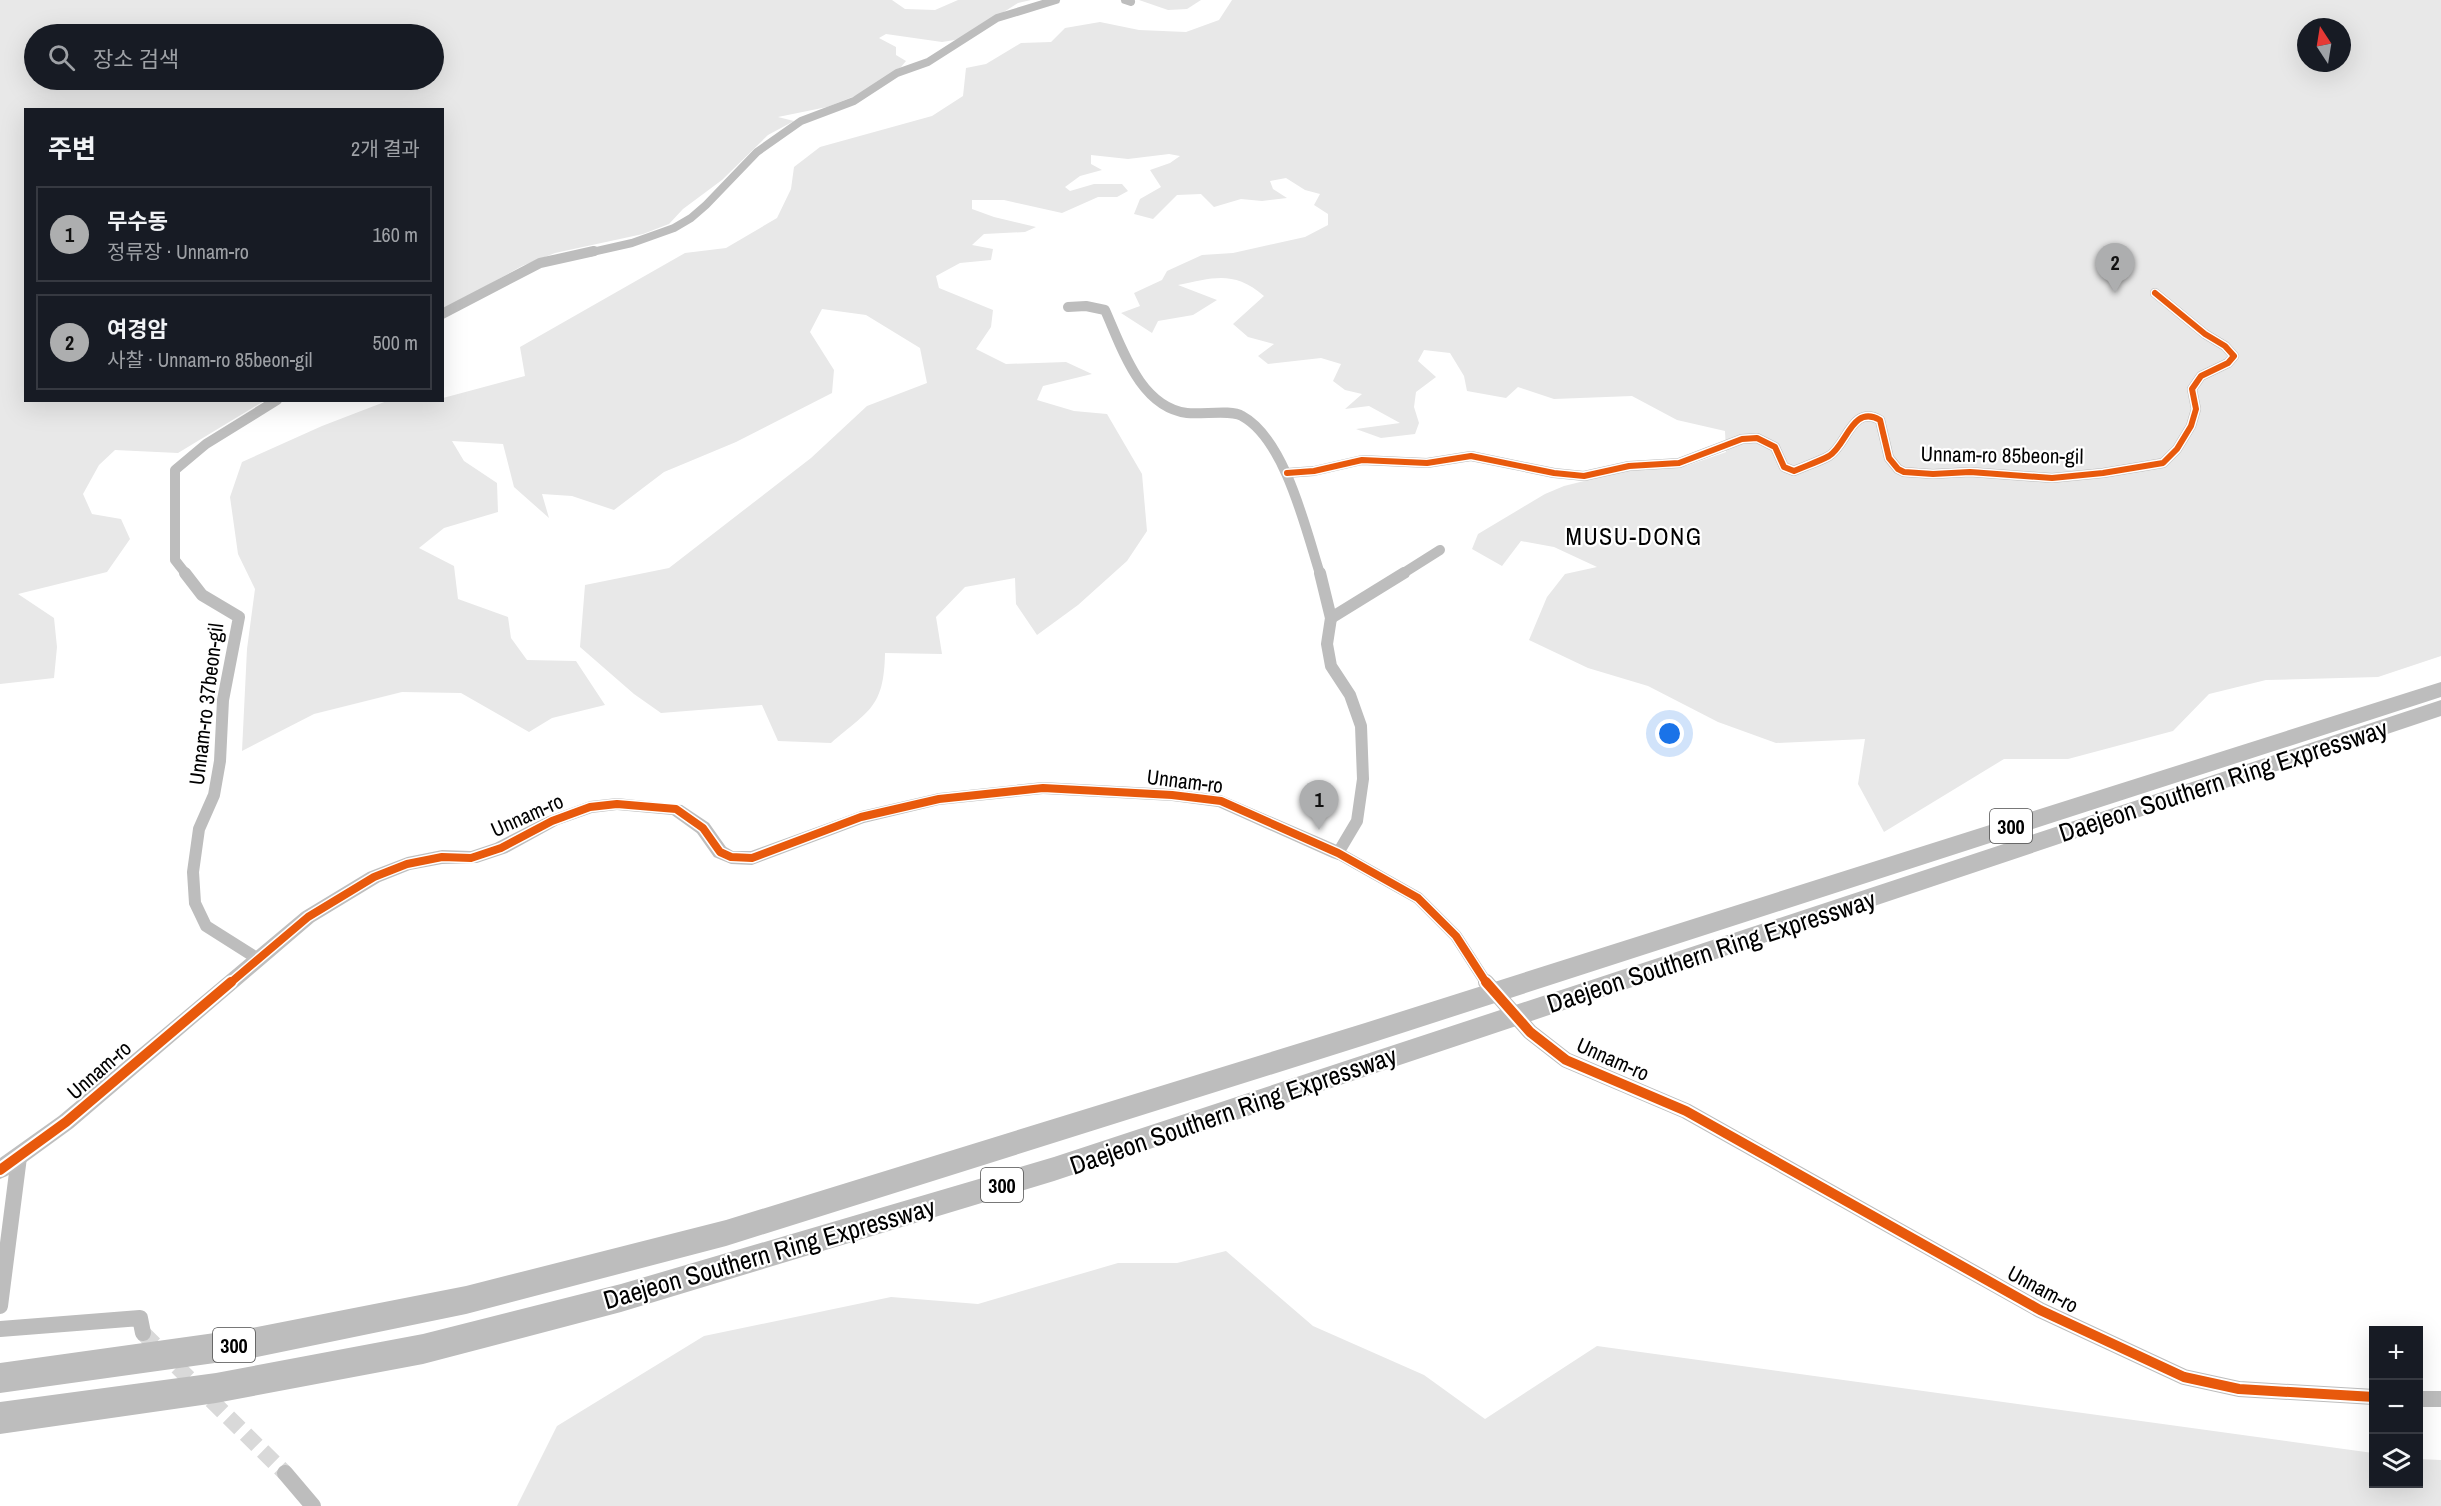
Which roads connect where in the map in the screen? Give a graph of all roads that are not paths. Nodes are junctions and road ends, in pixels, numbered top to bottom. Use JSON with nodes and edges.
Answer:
{"nodes":[{"id":1,"x":1056,"y":0,"type":"edge"},
{"id":2,"x":2155,"y":293,"type":"dead end"},
{"id":3,"x":1068,"y":307,"type":"dead end"},
{"id":4,"x":444,"y":313,"type":"edge"},
{"id":5,"x":274,"y":402,"type":"edge"},
{"id":6,"x":1287,"y":473,"type":"junction"},
{"id":7,"x":1440,"y":550,"type":"dead end"},
{"id":8,"x":1331,"y":618,"type":"junction"},
{"id":9,"x":2441,"y":689,"type":"edge"},
{"id":10,"x":2441,"y":708,"type":"edge"},
{"id":11,"x":1338,"y":853,"type":"junction"},
{"id":12,"x":258,"y":959,"type":"junction"},
{"id":13,"x":19,"y":1157,"type":"junction"},
{"id":14,"x":0,"y":1170,"type":"edge"},
{"id":15,"x":0,"y":1306,"type":"edge"},
{"id":16,"x":0,"y":1329,"type":"edge"},
{"id":17,"x":143,"y":1334,"type":"tunnel mouth"},
{"id":18,"x":0,"y":1378,"type":"edge"},
{"id":19,"x":2369,"y":1397,"type":"edge"},
{"id":20,"x":2423,"y":1399,"type":"edge"},
{"id":21,"x":2441,"y":1399,"type":"edge"},
{"id":22,"x":0,"y":1419,"type":"edge"},
{"id":23,"x":285,"y":1473,"type":"tunnel mouth"},
{"id":24,"x":313,"y":1506,"type":"edge"}],
"edges":[{"from":1,"to":4,"type":"street"},
{"from":2,"to":6,"type":"street","name":"Unnam-ro 85beon-gil"},
{"from":3,"to":6,"type":"street"},
{"from":5,"to":12,"type":"street","name":"Unnam-ro 37beon-gil"},
{"from":6,"to":8,"type":"street"},
{"from":7,"to":8,"type":"street"},
{"from":8,"to":11,"type":"street"},
{"from":9,"to":18,"type":"highway","name":"Daejeon Southern Ring Expressway","number":"300"},
{"from":10,"to":22,"type":"highway","name":"Daejeon Southern Ring Expressway","number":"300"},
{"from":11,"to":12,"type":"street","name":"Unnam-ro"},
{"from":11,"to":19,"type":"street","name":"Unnam-ro"},
{"from":12,"to":13,"type":"street","name":"Unnam-ro"},
{"from":13,"to":14,"type":"street","name":"Unnam-ro"},
{"from":13,"to":15,"type":"street"},
{"from":16,"to":17,"type":"street"},
{"from":20,"to":21,"type":"street"},
{"from":23,"to":24,"type":"street"}]}
